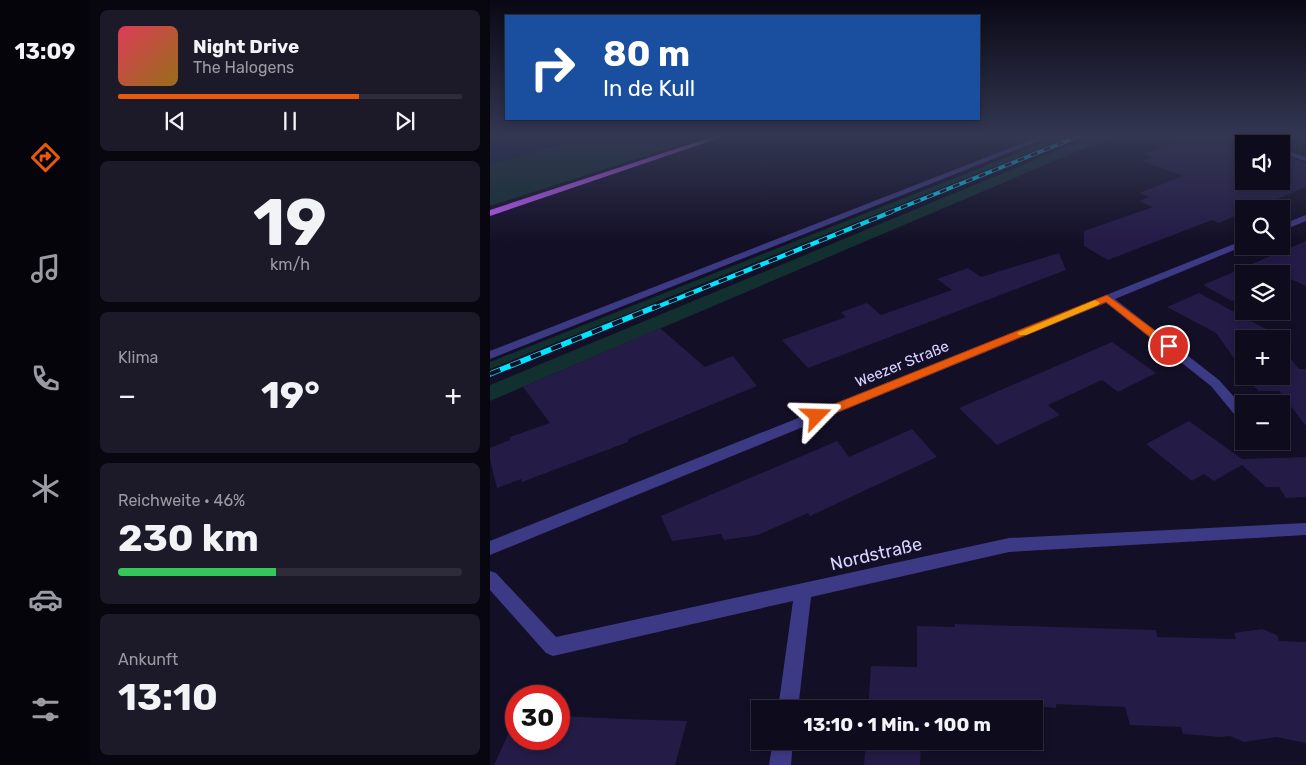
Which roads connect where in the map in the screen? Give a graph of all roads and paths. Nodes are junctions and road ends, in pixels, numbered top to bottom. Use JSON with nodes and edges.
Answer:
{"nodes":[{"id":1,"x":614,"y":172,"type":"edge"},
{"id":2,"x":957,"y":172,"type":"edge"},
{"id":3,"x":490,"y":213,"type":"edge"},
{"id":4,"x":1306,"y":218,"type":"edge"},
{"id":5,"x":1290,"y":224,"type":"edge"},
{"id":6,"x":1235,"y":247,"type":"edge"},
{"id":7,"x":1107,"y":298,"type":"junction"},
{"id":8,"x":490,"y":356,"type":"edge"},
{"id":9,"x":1235,"y":406,"type":"edge"},
{"id":10,"x":1306,"y":529,"type":"edge"},
{"id":11,"x":490,"y":548,"type":"edge"},
{"id":12,"x":490,"y":578,"type":"edge"},
{"id":13,"x":804,"y":591,"type":"junction"},
{"id":14,"x":789,"y":700,"type":"edge"},
{"id":15,"x":782,"y":750,"type":"edge"},
{"id":16,"x":780,"y":765,"type":"edge"}],
"edges":[{"from":1,"to":3,"type":"main road"},
{"from":2,"to":8,"type":"street"},
{"from":4,"to":5,"type":"street"},
{"from":6,"to":7,"type":"street","name":"Weezer Straße"},
{"from":7,"to":9,"type":"street"},
{"from":7,"to":11,"type":"street","name":"Weezer Straße"},
{"from":10,"to":13,"type":"street","name":"Nordstraße"},
{"from":12,"to":13,"type":"street","name":"Nordstraße"},
{"from":13,"to":14,"type":"street"},
{"from":15,"to":16,"type":"street"}]}
